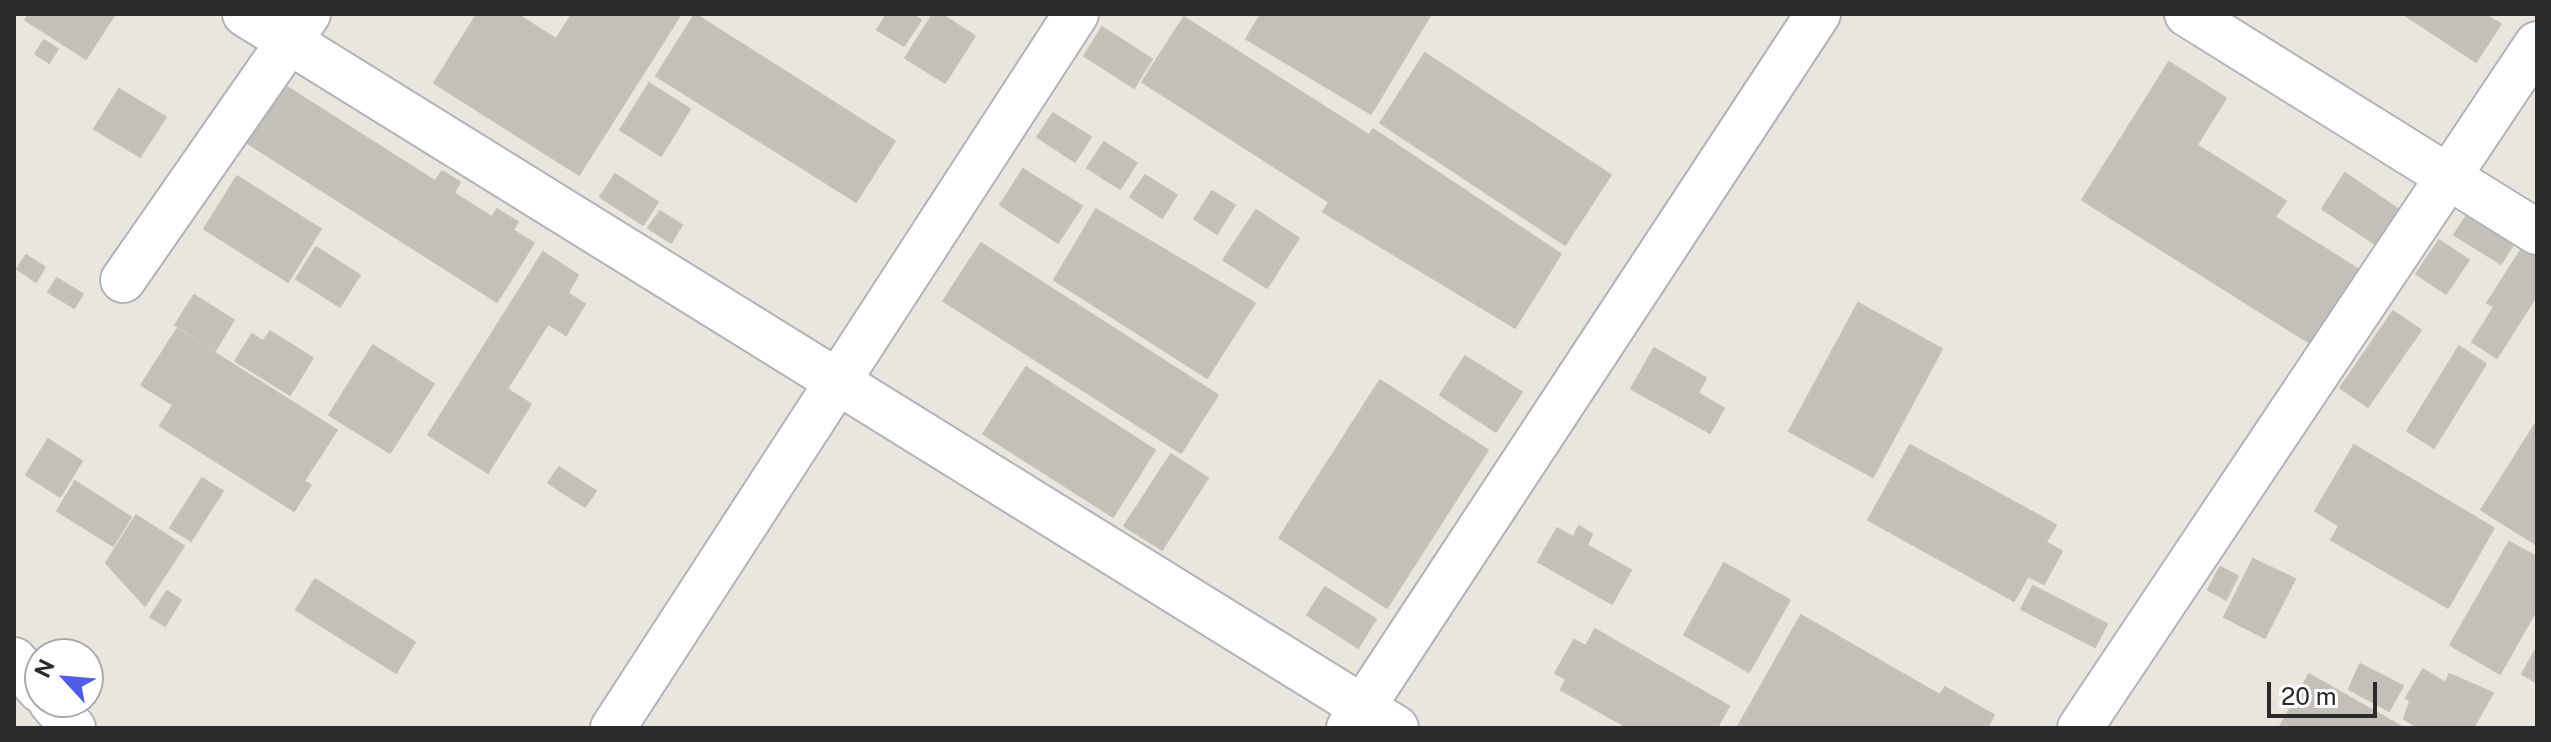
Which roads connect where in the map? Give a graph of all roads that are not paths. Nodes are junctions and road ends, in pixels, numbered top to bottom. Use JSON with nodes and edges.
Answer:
{"nodes":[{"id":1,"x":245,"y":14,"type":"edge"},
{"id":2,"x":1076,"y":14,"type":"edge"},
{"id":3,"x":1818,"y":14,"type":"edge"},
{"id":4,"x":2187,"y":14,"type":"edge"},
{"id":5,"x":298,"y":28,"type":"edge"},
{"id":6,"x":2537,"y":44,"type":"edge"},
{"id":7,"x":2449,"y":177,"type":"junction"},
{"id":8,"x":2537,"y":232,"type":"edge"},
{"id":9,"x":123,"y":280,"type":"dead end"},
{"id":10,"x":835,"y":383,"type":"junction"},
{"id":11,"x":1369,"y":722,"type":"edge"},
{"id":12,"x":613,"y":728,"type":"edge"},
{"id":13,"x":2080,"y":728,"type":"edge"}],
"edges":[{"from":1,"to":5,"type":"street"},
{"from":2,"to":10,"type":"street"},
{"from":3,"to":11,"type":"street"},
{"from":4,"to":7,"type":"street"},
{"from":5,"to":9,"type":"street"},
{"from":5,"to":10,"type":"street"},
{"from":6,"to":7,"type":"street"},
{"from":7,"to":8,"type":"street"},
{"from":7,"to":13,"type":"street"},
{"from":10,"to":11,"type":"street"},
{"from":10,"to":12,"type":"street"}]}
